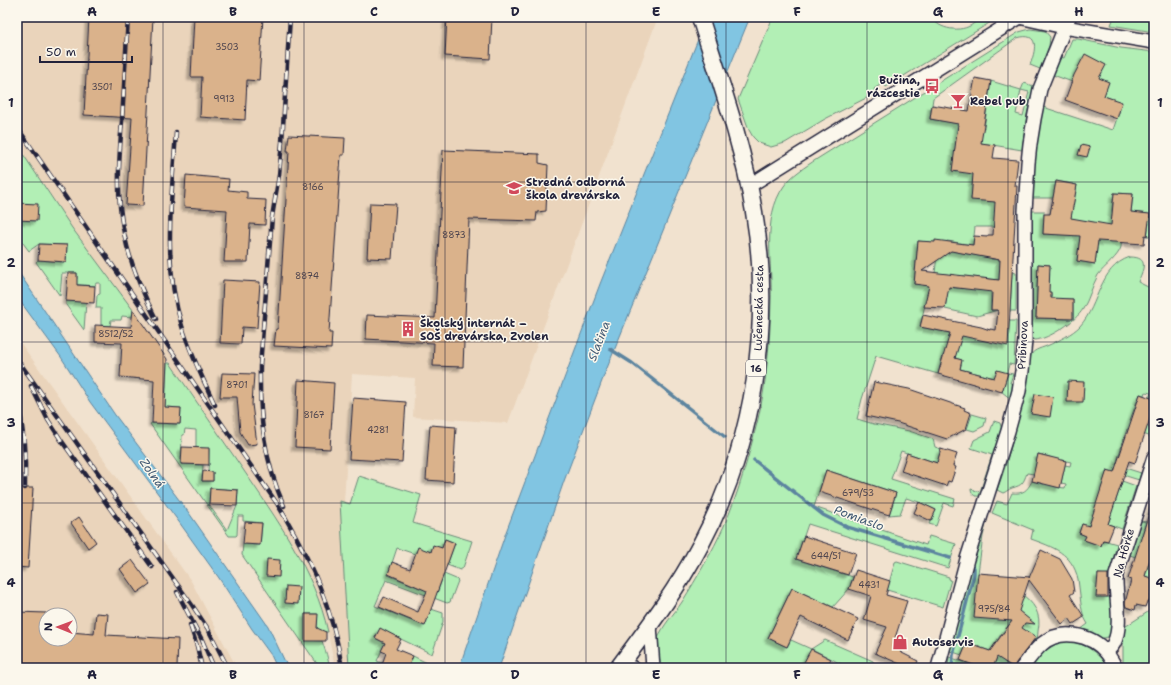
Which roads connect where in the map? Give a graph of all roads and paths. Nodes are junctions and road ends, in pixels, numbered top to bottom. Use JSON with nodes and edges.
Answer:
{"nodes":[{"id":1,"x":700,"y":17,"type":"edge"},
{"id":2,"x":1019,"y":17,"type":"edge"},
{"id":3,"x":1066,"y":22,"type":"edge"},
{"id":4,"x":1154,"y":42,"type":"edge"},
{"id":5,"x":749,"y":186,"type":"junction"},
{"id":6,"x":1154,"y":457,"type":"edge"},
{"id":7,"x":650,"y":625,"type":"junction"},
{"id":8,"x":1106,"y":652,"type":"junction"},
{"id":9,"x":622,"y":668,"type":"edge"},
{"id":10,"x":653,"y":668,"type":"edge"},
{"id":11,"x":938,"y":668,"type":"edge"},
{"id":12,"x":1022,"y":668,"type":"edge"},
{"id":13,"x":1116,"y":668,"type":"edge"}],
"edges":[{"from":1,"to":5,"type":"main road","name":"Lučenecká cesta","number":"16"},
{"from":2,"to":3,"type":"street"},
{"from":2,"to":5,"type":"street"},
{"from":3,"to":4,"type":"street"},
{"from":3,"to":11,"type":"street","name":"Pribinova"},
{"from":5,"to":7,"type":"main road","name":"Lučenecká cesta","number":"16"},
{"from":6,"to":8,"type":"street","name":"Na Hôrke"},
{"from":7,"to":9,"type":"main road","name":"Lučenecká cesta","number":"16"},
{"from":7,"to":10,"type":"street"},
{"from":8,"to":12,"type":"street"},
{"from":8,"to":13,"type":"street"}]}
